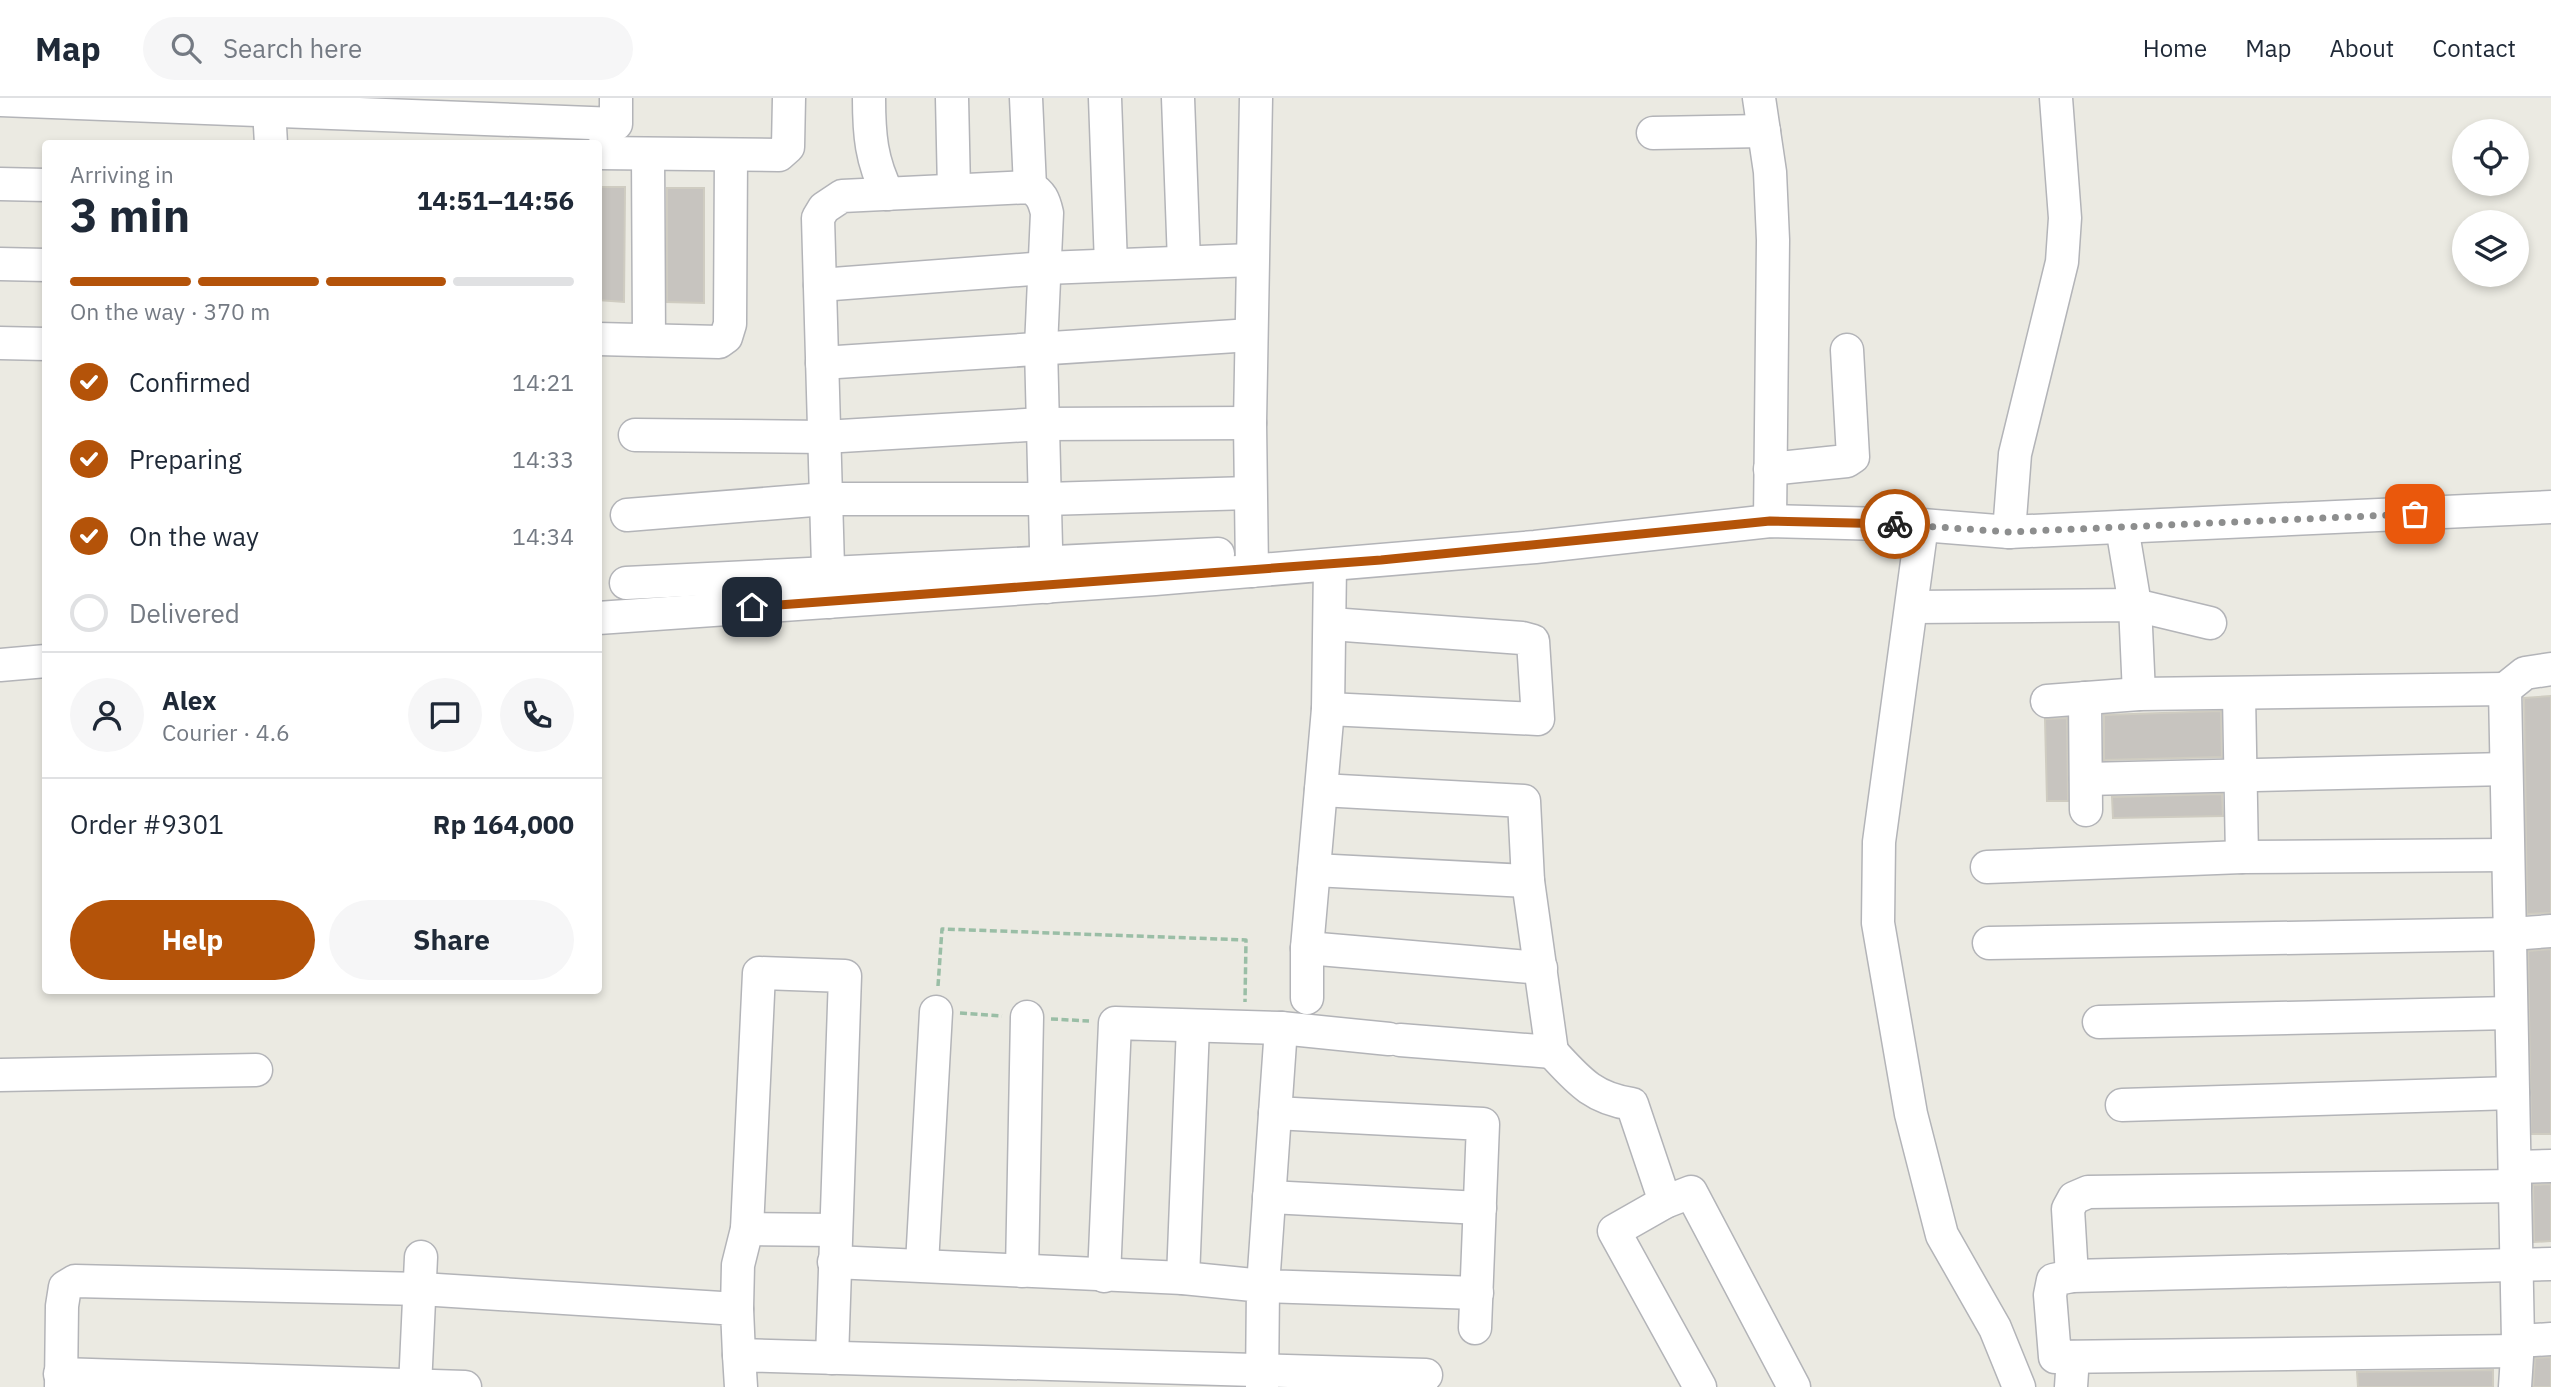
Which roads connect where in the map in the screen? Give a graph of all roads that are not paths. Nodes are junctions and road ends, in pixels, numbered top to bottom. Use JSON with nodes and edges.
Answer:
{"nodes":[{"id":1,"x":616,"y":98,"type":"edge"},
{"id":2,"x":789,"y":98,"type":"edge"},
{"id":3,"x":869,"y":98,"type":"edge"},
{"id":4,"x":952,"y":98,"type":"edge"},
{"id":5,"x":1026,"y":98,"type":"edge"},
{"id":6,"x":1105,"y":98,"type":"edge"},
{"id":7,"x":1178,"y":98,"type":"edge"},
{"id":8,"x":1256,"y":98,"type":"edge"},
{"id":9,"x":1759,"y":98,"type":"edge"},
{"id":10,"x":2056,"y":98,"type":"edge"},
{"id":11,"x":0,"y":100,"type":"edge"},
{"id":12,"x":54,"y":100,"type":"edge"},
{"id":13,"x":157,"y":101,"type":"edge"},
{"id":14,"x":452,"y":107,"type":"edge"},
{"id":15,"x":269,"y":109,"type":"junction"},
{"id":16,"x":533,"y":109,"type":"edge"},
{"id":17,"x":1764,"y":131,"type":"junction"},
{"id":18,"x":1653,"y":133,"type":"dead end"},
{"id":19,"x":271,"y":140,"type":"edge"},
{"id":20,"x":602,"y":153,"type":"edge"},
{"id":21,"x":648,"y":154,"type":"junction"},
{"id":22,"x":732,"y":156,"type":"junction"},
{"id":23,"x":0,"y":184,"type":"edge"},
{"id":24,"x":42,"y":185,"type":"edge"},
{"id":25,"x":1030,"y":187,"type":"junction"},
{"id":26,"x":954,"y":190,"type":"junction"},
{"id":27,"x":888,"y":194,"type":"junction"},
{"id":28,"x":1252,"y":260,"type":"junction"},
{"id":29,"x":1184,"y":262,"type":"junction"},
{"id":30,"x":0,"y":264,"type":"edge"},
{"id":31,"x":42,"y":265,"type":"edge"},
{"id":32,"x":1111,"y":265,"type":"junction"},
{"id":33,"x":1045,"y":268,"type":"junction"},
{"id":34,"x":820,"y":285,"type":"junction"},
{"id":35,"x":1251,"y":335,"type":"junction"},
{"id":36,"x":602,"y":339,"type":"edge"},
{"id":37,"x":649,"y":340,"type":"junction"},
{"id":38,"x":0,"y":343,"type":"edge"},
{"id":39,"x":42,"y":344,"type":"edge"},
{"id":40,"x":1041,"y":347,"type":"junction"},
{"id":41,"x":1847,"y":350,"type":"dead end"},
{"id":42,"x":822,"y":363,"type":"junction"},
{"id":43,"x":1250,"y":423,"type":"junction"},
{"id":44,"x":1043,"y":424,"type":"junction"},
{"id":45,"x":635,"y":435,"type":"dead end"},
{"id":46,"x":824,"y":437,"type":"junction"},
{"id":47,"x":1770,"y":469,"type":"junction"},
{"id":48,"x":1251,"y":493,"type":"junction"},
{"id":49,"x":825,"y":499,"type":"junction"},
{"id":50,"x":1046,"y":499,"type":"junction"},
{"id":51,"x":2551,"y":507,"type":"edge"},
{"id":52,"x":627,"y":515,"type":"dead end"},
{"id":53,"x":1770,"y":521,"type":"junction"},
{"id":54,"x":1922,"y":525,"type":"junction"},
{"id":55,"x":2122,"y":527,"type":"junction"},
{"id":56,"x":2009,"y":532,"type":"junction"},
{"id":57,"x":1251,"y":562,"type":"junction"},
{"id":58,"x":1330,"y":565,"type":"junction"},
{"id":59,"x":1047,"y":574,"type":"junction"},
{"id":60,"x":626,"y":583,"type":"dead end"},
{"id":61,"x":829,"y":587,"type":"junction"},
{"id":62,"x":2135,"y":605,"type":"junction"},
{"id":63,"x":1913,"y":607,"type":"junction"},
{"id":64,"x":602,"y":617,"type":"edge"},
{"id":65,"x":2210,"y":623,"type":"dead end"},
{"id":66,"x":1331,"y":624,"type":"junction"},
{"id":67,"x":42,"y":662,"type":"edge"},
{"id":68,"x":0,"y":665,"type":"edge"},
{"id":69,"x":2551,"y":669,"type":"edge"},
{"id":70,"x":2505,"y":689,"type":"junction"},
{"id":71,"x":2139,"y":694,"type":"junction"},
{"id":72,"x":2239,"y":695,"type":"junction"},
{"id":73,"x":2085,"y":698,"type":"junction"},
{"id":74,"x":2047,"y":701,"type":"dead end"},
{"id":75,"x":1328,"y":709,"type":"junction"},
{"id":76,"x":2506,"y":769,"type":"junction"},
{"id":77,"x":2239,"y":774,"type":"junction"},
{"id":78,"x":1321,"y":790,"type":"junction"},
{"id":79,"x":2506,"y":855,"type":"junction"},
{"id":80,"x":2242,"y":857,"type":"junction"},
{"id":81,"x":1987,"y":867,"type":"dead end"},
{"id":82,"x":1314,"y":870,"type":"junction"},
{"id":83,"x":1528,"y":881,"type":"junction"},
{"id":84,"x":2551,"y":931,"type":"edge"},
{"id":85,"x":2511,"y":934,"type":"junction"},
{"id":86,"x":1989,"y":943,"type":"dead end"},
{"id":87,"x":1307,"y":948,"type":"junction"},
{"id":88,"x":1541,"y":968,"type":"junction"},
{"id":89,"x":1307,"y":998,"type":"dead end"},
{"id":90,"x":936,"y":1012,"type":"road end"},
{"id":91,"x":2511,"y":1013,"type":"junction"},
{"id":92,"x":1027,"y":1017,"type":"road end"},
{"id":93,"x":2099,"y":1022,"type":"dead end"},
{"id":94,"x":1193,"y":1026,"type":"junction"},
{"id":95,"x":1281,"y":1028,"type":"junction"},
{"id":96,"x":1552,"y":1052,"type":"junction"},
{"id":97,"x":256,"y":1070,"type":"dead end"},
{"id":98,"x":14,"y":1075,"type":"edge"},
{"id":99,"x":2513,"y":1093,"type":"junction"},
{"id":100,"x":2122,"y":1105,"type":"dead end"},
{"id":101,"x":1275,"y":1113,"type":"junction"},
{"id":102,"x":2551,"y":1167,"type":"edge"},
{"id":103,"x":2515,"y":1176,"type":"junction"},
{"id":104,"x":1269,"y":1197,"type":"junction"},
{"id":105,"x":1665,"y":1202,"type":"junction"},
{"id":106,"x":1480,"y":1208,"type":"junction"},
{"id":107,"x":747,"y":1229,"type":"junction"},
{"id":108,"x":835,"y":1230,"type":"junction"},
{"id":109,"x":421,"y":1257,"type":"dead end"},
{"id":110,"x":834,"y":1262,"type":"junction"},
{"id":111,"x":922,"y":1264,"type":"junction"},
{"id":112,"x":2551,"y":1264,"type":"edge"},
{"id":113,"x":2516,"y":1268,"type":"junction"},
{"id":114,"x":1022,"y":1271,"type":"junction"},
{"id":115,"x":1104,"y":1276,"type":"junction"},
{"id":116,"x":2072,"y":1276,"type":"junction"},
{"id":117,"x":1183,"y":1278,"type":"junction"},
{"id":118,"x":1263,"y":1286,"type":"junction"},
{"id":119,"x":421,"y":1289,"type":"junction"},
{"id":120,"x":1477,"y":1293,"type":"junction"},
{"id":121,"x":737,"y":1309,"type":"junction"},
{"id":122,"x":1475,"y":1328,"type":"dead end"},
{"id":123,"x":2551,"y":1339,"type":"edge"},
{"id":124,"x":2517,"y":1346,"type":"junction"},
{"id":125,"x":739,"y":1355,"type":"junction"},
{"id":126,"x":832,"y":1357,"type":"junction"},
{"id":127,"x":2072,"y":1372,"type":"edge"},
{"id":128,"x":946,"y":1374,"type":"edge"},
{"id":129,"x":1426,"y":1374,"type":"dead end"},
{"id":130,"x":1263,"y":1378,"type":"edge"},
{"id":131,"x":60,"y":1381,"type":"edge"},
{"id":132,"x":415,"y":1386,"type":"edge"},
{"id":133,"x":465,"y":1387,"type":"edge"},
{"id":134,"x":741,"y":1387,"type":"edge"},
{"id":135,"x":1700,"y":1387,"type":"edge"},
{"id":136,"x":1794,"y":1387,"type":"edge"},
{"id":137,"x":2019,"y":1387,"type":"edge"},
{"id":138,"x":2515,"y":1387,"type":"edge"}],
"edges":[{"from":1,"to":16,"type":"street"},
{"from":2,"to":22,"type":"street"},
{"from":3,"to":27,"type":"street"},
{"from":4,"to":26,"type":"street"},
{"from":5,"to":25,"type":"street"},
{"from":6,"to":32,"type":"street"},
{"from":7,"to":29,"type":"street"},
{"from":8,"to":28,"type":"street"},
{"from":9,"to":17,"type":"street"},
{"from":10,"to":56,"type":"street"},
{"from":11,"to":12,"type":"street"},
{"from":12,"to":13,"type":"street"},
{"from":13,"to":15,"type":"street"},
{"from":14,"to":15,"type":"street"},
{"from":14,"to":16,"type":"street"},
{"from":15,"to":19,"type":"street"},
{"from":17,"to":18,"type":"street"},
{"from":17,"to":47,"type":"street"},
{"from":20,"to":21,"type":"street"},
{"from":21,"to":22,"type":"street"},
{"from":21,"to":37,"type":"street"},
{"from":22,"to":37,"type":"street"},
{"from":23,"to":24,"type":"street"},
{"from":25,"to":26,"type":"street"},
{"from":25,"to":33,"type":"street"},
{"from":26,"to":27,"type":"street"},
{"from":27,"to":34,"type":"street"},
{"from":28,"to":29,"type":"street"},
{"from":28,"to":35,"type":"street"},
{"from":29,"to":32,"type":"street"},
{"from":30,"to":31,"type":"street"},
{"from":32,"to":33,"type":"street"},
{"from":33,"to":34,"type":"street"},
{"from":33,"to":40,"type":"street"},
{"from":34,"to":42,"type":"street"},
{"from":35,"to":40,"type":"street"},
{"from":35,"to":43,"type":"street"},
{"from":36,"to":37,"type":"street"},
{"from":38,"to":39,"type":"street"},
{"from":40,"to":42,"type":"street"},
{"from":40,"to":44,"type":"street"},
{"from":41,"to":47,"type":"street"},
{"from":42,"to":46,"type":"street"},
{"from":43,"to":44,"type":"street"},
{"from":43,"to":48,"type":"street"},
{"from":44,"to":46,"type":"street"},
{"from":44,"to":50,"type":"street"},
{"from":45,"to":46,"type":"street"},
{"from":46,"to":49,"type":"street"},
{"from":47,"to":53,"type":"street"},
{"from":48,"to":50,"type":"street"},
{"from":48,"to":57,"type":"street"},
{"from":49,"to":50,"type":"street"},
{"from":49,"to":52,"type":"street"},
{"from":49,"to":61,"type":"street"},
{"from":50,"to":59,"type":"street"},
{"from":51,"to":55,"type":"street"},
{"from":53,"to":54,"type":"street"},
{"from":53,"to":58,"type":"street"},
{"from":54,"to":56,"type":"street"},
{"from":54,"to":63,"type":"street"},
{"from":55,"to":56,"type":"street"},
{"from":55,"to":62,"type":"street"},
{"from":57,"to":58,"type":"street"},
{"from":57,"to":59,"type":"street"},
{"from":58,"to":66,"type":"street"},
{"from":59,"to":61,"type":"street"},
{"from":60,"to":61,"type":"street"},
{"from":61,"to":64,"type":"street"},
{"from":62,"to":63,"type":"street"},
{"from":62,"to":65,"type":"street"},
{"from":62,"to":71,"type":"street"},
{"from":63,"to":137,"type":"street"},
{"from":66,"to":75,"type":"street"},
{"from":66,"to":75,"type":"street"},
{"from":67,"to":68,"type":"street"},
{"from":69,"to":70,"type":"street"},
{"from":70,"to":72,"type":"street"},
{"from":70,"to":76,"type":"street"},
{"from":71,"to":72,"type":"street"},
{"from":71,"to":73,"type":"street"},
{"from":72,"to":77,"type":"street"},
{"from":73,"to":74,"type":"street"},
{"from":73,"to":77,"type":"street"},
{"from":75,"to":78,"type":"street"},
{"from":76,"to":77,"type":"street"},
{"from":76,"to":79,"type":"street"},
{"from":77,"to":80,"type":"street"},
{"from":78,"to":82,"type":"street"},
{"from":78,"to":83,"type":"street"},
{"from":79,"to":80,"type":"street"},
{"from":79,"to":85,"type":"street"},
{"from":80,"to":81,"type":"street"},
{"from":82,"to":83,"type":"street"},
{"from":82,"to":87,"type":"street"},
{"from":83,"to":88,"type":"street"},
{"from":84,"to":85,"type":"street"},
{"from":85,"to":86,"type":"street"},
{"from":85,"to":91,"type":"street"},
{"from":87,"to":88,"type":"street"},
{"from":87,"to":89,"type":"street"},
{"from":88,"to":96,"type":"street"},
{"from":90,"to":111,"type":"street"},
{"from":91,"to":93,"type":"street"},
{"from":91,"to":99,"type":"street"},
{"from":92,"to":114,"type":"street"},
{"from":94,"to":95,"type":"street"},
{"from":94,"to":115,"type":"street"},
{"from":94,"to":117,"type":"street"},
{"from":95,"to":96,"type":"street"},
{"from":95,"to":101,"type":"street"},
{"from":96,"to":105,"type":"street"},
{"from":97,"to":98,"type":"street"},
{"from":99,"to":100,"type":"street"},
{"from":99,"to":103,"type":"street"},
{"from":101,"to":104,"type":"street"},
{"from":101,"to":106,"type":"street"},
{"from":102,"to":103,"type":"street"},
{"from":103,"to":113,"type":"street"},
{"from":103,"to":116,"type":"street"},
{"from":104,"to":106,"type":"street"},
{"from":104,"to":118,"type":"street"},
{"from":105,"to":135,"type":"street"},
{"from":105,"to":136,"type":"street"},
{"from":106,"to":120,"type":"street"},
{"from":107,"to":108,"type":"street"},
{"from":107,"to":108,"type":"street"},
{"from":107,"to":121,"type":"street"},
{"from":108,"to":110,"type":"street"},
{"from":109,"to":119,"type":"street"},
{"from":110,"to":111,"type":"street"},
{"from":110,"to":126,"type":"street"},
{"from":111,"to":114,"type":"street"},
{"from":112,"to":113,"type":"street"},
{"from":113,"to":116,"type":"street"},
{"from":113,"to":124,"type":"street"},
{"from":114,"to":115,"type":"street"},
{"from":115,"to":117,"type":"street"},
{"from":116,"to":127,"type":"street"},
{"from":117,"to":118,"type":"street"},
{"from":118,"to":120,"type":"street"},
{"from":118,"to":130,"type":"street"},
{"from":119,"to":121,"type":"street"},
{"from":119,"to":131,"type":"street"},
{"from":119,"to":132,"type":"street"},
{"from":120,"to":122,"type":"street"},
{"from":121,"to":125,"type":"street"},
{"from":123,"to":124,"type":"street"},
{"from":124,"to":127,"type":"street"},
{"from":124,"to":138,"type":"street"},
{"from":125,"to":126,"type":"street"},
{"from":125,"to":134,"type":"street"},
{"from":126,"to":128,"type":"street"},
{"from":128,"to":130,"type":"street"},
{"from":129,"to":130,"type":"street"},
{"from":131,"to":132,"type":"street"},
{"from":132,"to":133,"type":"street"}]}
